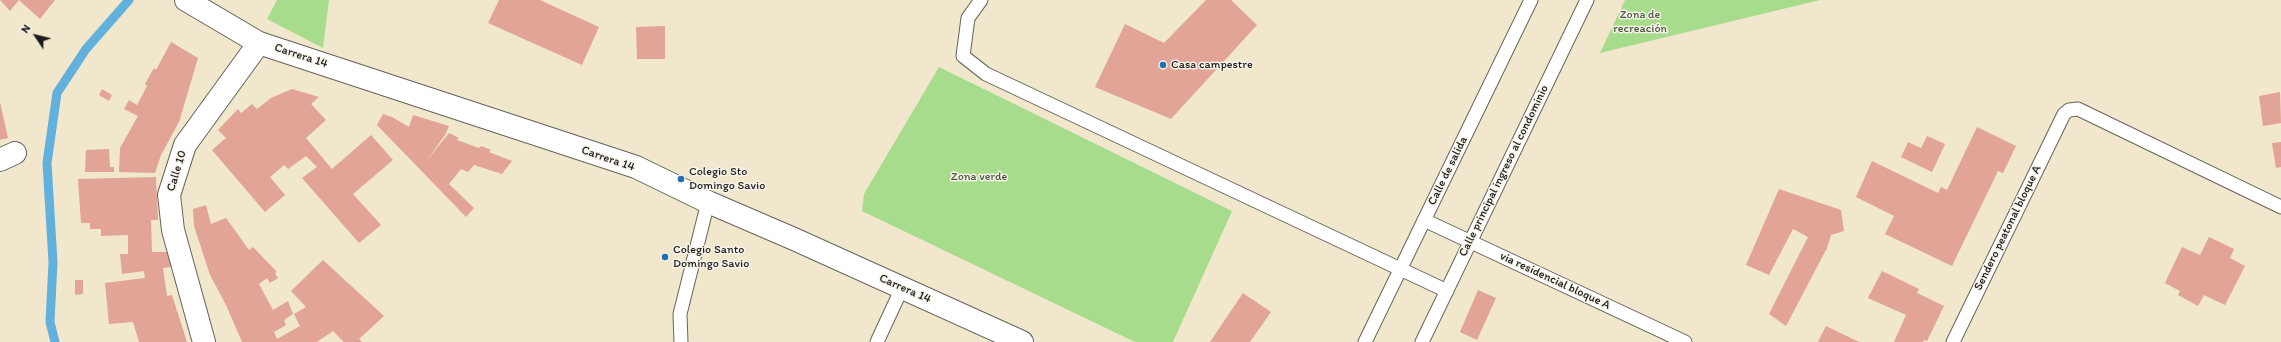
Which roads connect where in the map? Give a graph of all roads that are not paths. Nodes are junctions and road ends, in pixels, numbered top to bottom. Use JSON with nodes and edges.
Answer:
{"nodes":[{"id":1,"x":186,"y":0,"type":"edge"},
{"id":2,"x":981,"y":0,"type":"edge"},
{"id":3,"x":1530,"y":0,"type":"edge"},
{"id":4,"x":1587,"y":0,"type":"edge"},
{"id":5,"x":259,"y":43,"type":"junction"},
{"id":6,"x":708,"y":202,"type":"junction"},
{"id":7,"x":2281,"y":207,"type":"edge"},
{"id":8,"x":1424,"y":220,"type":"junction"},
{"id":9,"x":1471,"y":241,"type":"junction"},
{"id":10,"x":1400,"y":270,"type":"junction"},
{"id":11,"x":902,"y":288,"type":"junction"},
{"id":12,"x":1447,"y":291,"type":"junction"},
{"id":13,"x":204,"y":342,"type":"edge"},
{"id":14,"x":681,"y":342,"type":"edge"},
{"id":15,"x":876,"y":342,"type":"edge"},
{"id":16,"x":1022,"y":342,"type":"edge"},
{"id":17,"x":1365,"y":342,"type":"edge"},
{"id":18,"x":1422,"y":342,"type":"edge"},
{"id":19,"x":1685,"y":342,"type":"edge"},
{"id":20,"x":1953,"y":342,"type":"edge"}],
"edges":[{"from":1,"to":5,"type":"street","name":"Carrera 14"},
{"from":2,"to":10,"type":"lane"},
{"from":3,"to":8,"type":"lane","name":"Calle de salida"},
{"from":4,"to":9,"type":"lane","name":"Calle principal ingreso al condominio"},
{"from":5,"to":6,"type":"street","name":"Carrera 14"},
{"from":5,"to":13,"type":"street","name":"Calle 10"},
{"from":6,"to":11,"type":"street","name":"Carrera 14"},
{"from":6,"to":14,"type":"lane"},
{"from":7,"to":20,"type":"lane","name":"Sendero peatonal bloque A"},
{"from":8,"to":9,"type":"lane","name":"via residencial bloque A"},
{"from":8,"to":10,"type":"lane","name":"Calle de salida"},
{"from":9,"to":12,"type":"lane","name":"Calle principal ingreso al condominio"},
{"from":9,"to":19,"type":"lane","name":"via residencial bloque A"},
{"from":10,"to":12,"type":"lane"},
{"from":10,"to":17,"type":"lane","name":"Calle de salida"},
{"from":11,"to":15,"type":"lane"},
{"from":11,"to":16,"type":"street","name":"Carrera 14"},
{"from":12,"to":18,"type":"lane","name":"Calle principal ingreso al condominio"}]}
